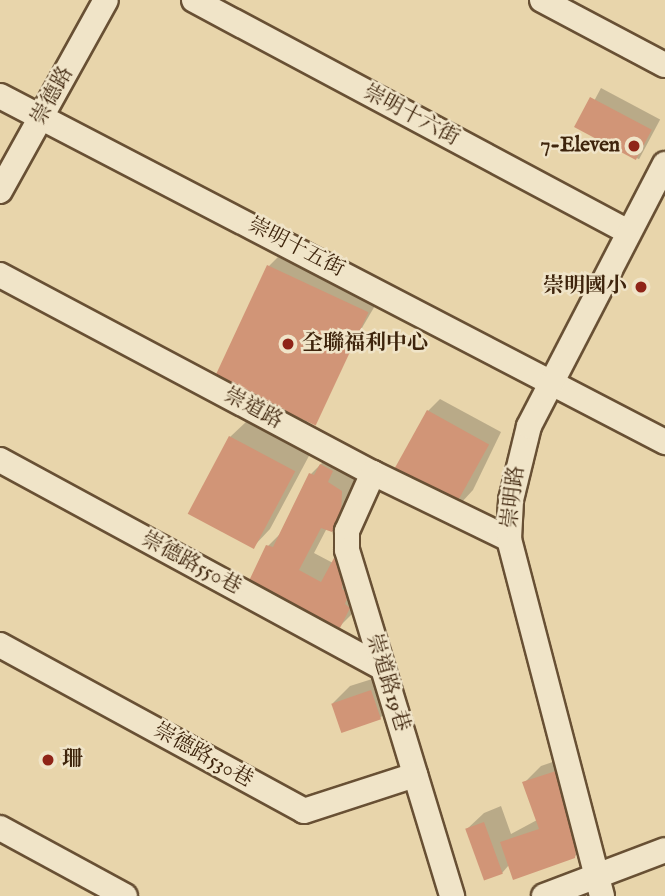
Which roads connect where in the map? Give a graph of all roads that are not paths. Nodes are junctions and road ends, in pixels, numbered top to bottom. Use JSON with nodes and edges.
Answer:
{"nodes":[{"id":1,"x":106,"y":0,"type":"edge"},
{"id":2,"x":194,"y":0,"type":"edge"},
{"id":3,"x":542,"y":0,"type":"edge"},
{"id":4,"x":665,"y":65,"type":"edge"},
{"id":5,"x":0,"y":96,"type":"edge"},
{"id":6,"x":42,"y":117,"type":"junction"},
{"id":7,"x":665,"y":164,"type":"edge"},
{"id":8,"x":0,"y":191,"type":"edge"},
{"id":9,"x":628,"y":232,"type":"junction"},
{"id":10,"x":0,"y":275,"type":"edge"},
{"id":11,"x":551,"y":380,"type":"junction"},
{"id":12,"x":665,"y":442,"type":"edge"},
{"id":13,"x":0,"y":460,"type":"edge"},
{"id":14,"x":373,"y":473,"type":"junction"},
{"id":15,"x":509,"y":539,"type":"junction"},
{"id":16,"x":0,"y":645,"type":"edge"},
{"id":17,"x":382,"y":667,"type":"junction"},
{"id":18,"x":415,"y":775,"type":"junction"},
{"id":19,"x":0,"y":828,"type":"edge"},
{"id":20,"x":665,"y":850,"type":"edge"},
{"id":21,"x":599,"y":884,"type":"edge"},
{"id":22,"x":125,"y":896,"type":"edge"},
{"id":23,"x":452,"y":896,"type":"edge"},
{"id":24,"x":544,"y":896,"type":"edge"}],
"edges":[{"from":1,"to":6,"type":"street","name":"崇德路"},
{"from":2,"to":9,"type":"street","name":"崇明十六街"},
{"from":3,"to":4,"type":"street"},
{"from":5,"to":6,"type":"street","name":"崇明十五街"},
{"from":6,"to":8,"type":"street","name":"崇德路"},
{"from":6,"to":11,"type":"street","name":"崇明十五街"},
{"from":7,"to":9,"type":"street","name":"崇明路"},
{"from":9,"to":11,"type":"street","name":"崇明路"},
{"from":10,"to":14,"type":"street","name":"崇道路"},
{"from":11,"to":12,"type":"street","name":"崇明十五街"},
{"from":11,"to":15,"type":"street","name":"崇明路"},
{"from":13,"to":17,"type":"street","name":"崇德路550巷"},
{"from":14,"to":15,"type":"street","name":"崇道路"},
{"from":14,"to":17,"type":"street","name":"崇道路19巷"},
{"from":15,"to":21,"type":"street","name":"崇明路"},
{"from":16,"to":18,"type":"street","name":"崇德路530巷"},
{"from":17,"to":18,"type":"street","name":"崇道路19巷"},
{"from":18,"to":23,"type":"street","name":"崇道路19巷"},
{"from":19,"to":22,"type":"street"},
{"from":20,"to":21,"type":"street"},
{"from":21,"to":24,"type":"street"}]}
